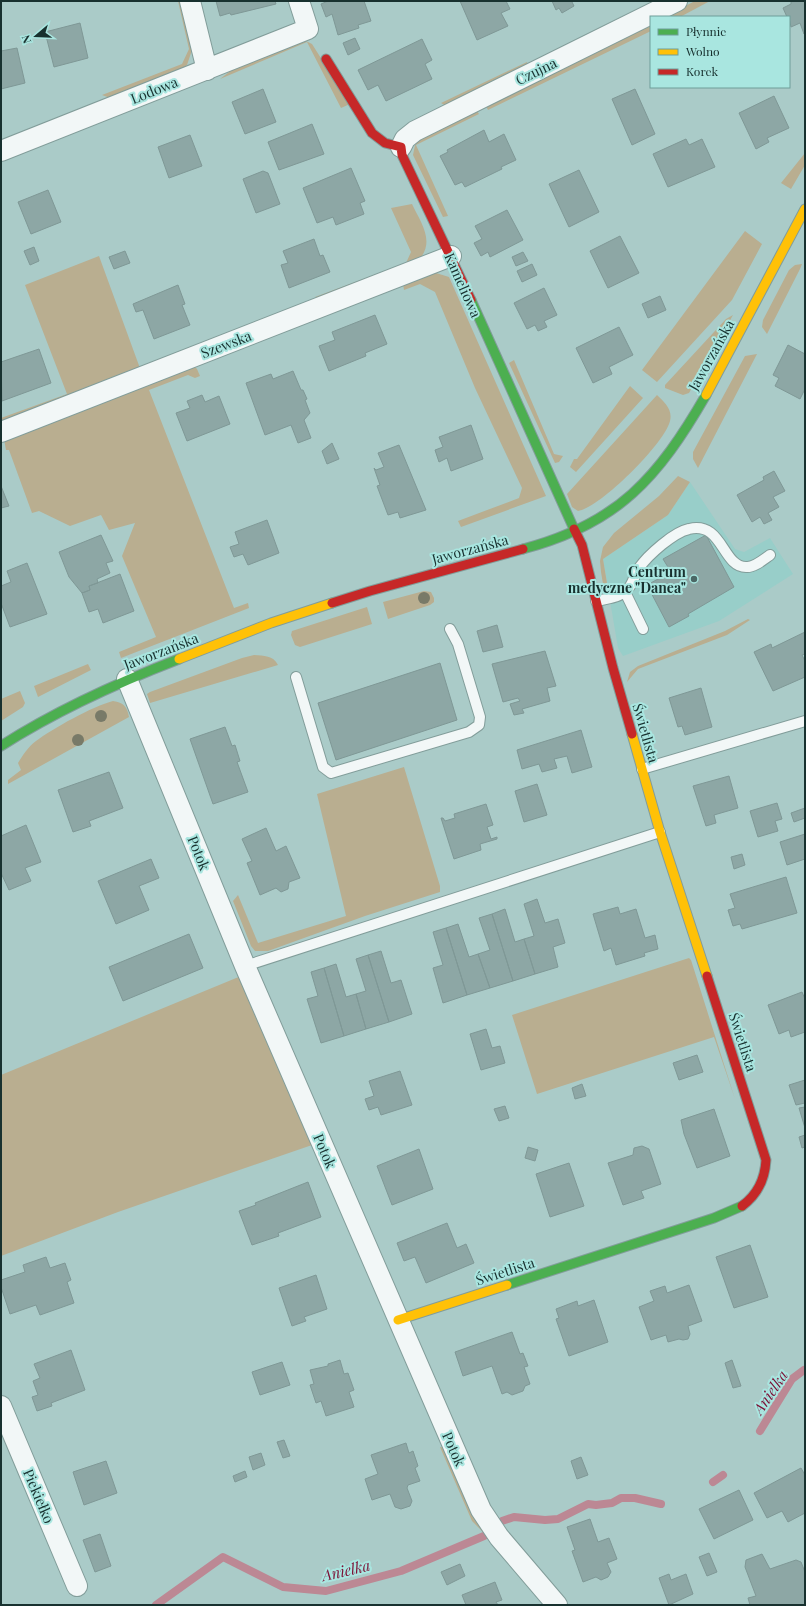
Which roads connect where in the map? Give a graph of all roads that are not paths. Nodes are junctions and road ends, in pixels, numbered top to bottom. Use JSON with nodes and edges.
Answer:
{"nodes":[{"id":1,"x":190,"y":1,"type":"edge"},
{"id":2,"x":300,"y":1,"type":"edge"},
{"id":3,"x":677,"y":1,"type":"edge"},
{"id":4,"x":326,"y":59,"type":"dead end"},
{"id":5,"x":207,"y":70,"type":"junction"},
{"id":6,"x":401,"y":147,"type":"junction"},
{"id":7,"x":1,"y":151,"type":"edge"},
{"id":8,"x":805,"y":209,"type":"edge"},
{"id":9,"x":450,"y":256,"type":"junction"},
{"id":10,"x":1,"y":432,"type":"edge"},
{"id":11,"x":576,"y":532,"type":"junction"},
{"id":12,"x":770,"y":555,"type":"dead end"},
{"id":13,"x":625,"y":592,"type":"junction"},
{"id":14,"x":596,"y":602,"type":"junction"},
{"id":15,"x":450,"y":629,"type":"dead end"},
{"id":16,"x":643,"y":629,"type":"dead end"},
{"id":17,"x":296,"y":677,"type":"dead end"},
{"id":18,"x":127,"y":679,"type":"junction"},
{"id":19,"x":805,"y":721,"type":"edge"},
{"id":20,"x":1,"y":746,"type":"edge"},
{"id":21,"x":642,"y":769,"type":"junction"},
{"id":22,"x":660,"y":832,"type":"junction"},
{"id":23,"x":245,"y":966,"type":"junction"},
{"id":24,"x":398,"y":1320,"type":"junction"},
{"id":25,"x":1,"y":1406,"type":"edge"},
{"id":26,"x":6,"y":1434,"type":"edge"},
{"id":27,"x":77,"y":1586,"type":"dead end"},
{"id":28,"x":557,"y":1605,"type":"edge"}],
"edges":[{"from":1,"to":5,"type":"street"},
{"from":2,"to":5,"type":"street","name":"Lodowa"},
{"from":3,"to":6,"type":"street","name":"Czujna"},
{"from":4,"to":6,"type":"street"},
{"from":5,"to":7,"type":"street","name":"Lodowa"},
{"from":6,"to":9,"type":"street","name":"Kameliowa"},
{"from":8,"to":11,"type":"street","name":"Jaworzańska"},
{"from":9,"to":10,"type":"street","name":"Szewska"},
{"from":9,"to":11,"type":"street","name":"Kameliowa"},
{"from":11,"to":14,"type":"street","name":"Świetlista"},
{"from":11,"to":18,"type":"street","name":"Jaworzańska"},
{"from":12,"to":13,"type":"lane"},
{"from":13,"to":14,"type":"lane"},
{"from":13,"to":16,"type":"lane"},
{"from":14,"to":21,"type":"street","name":"Świetlista"},
{"from":15,"to":17,"type":"lane"},
{"from":18,"to":20,"type":"street","name":"Jaworzańska"},
{"from":18,"to":23,"type":"street","name":"Potok"},
{"from":19,"to":21,"type":"lane"},
{"from":21,"to":22,"type":"street","name":"Świetlista"},
{"from":22,"to":23,"type":"lane"},
{"from":22,"to":24,"type":"street","name":"Świetlista"},
{"from":23,"to":24,"type":"street","name":"Potok"},
{"from":24,"to":28,"type":"street","name":"Potok"},
{"from":25,"to":26,"type":"street","name":"Piekiełko"},
{"from":26,"to":27,"type":"street","name":"Piekiełko"}]}
